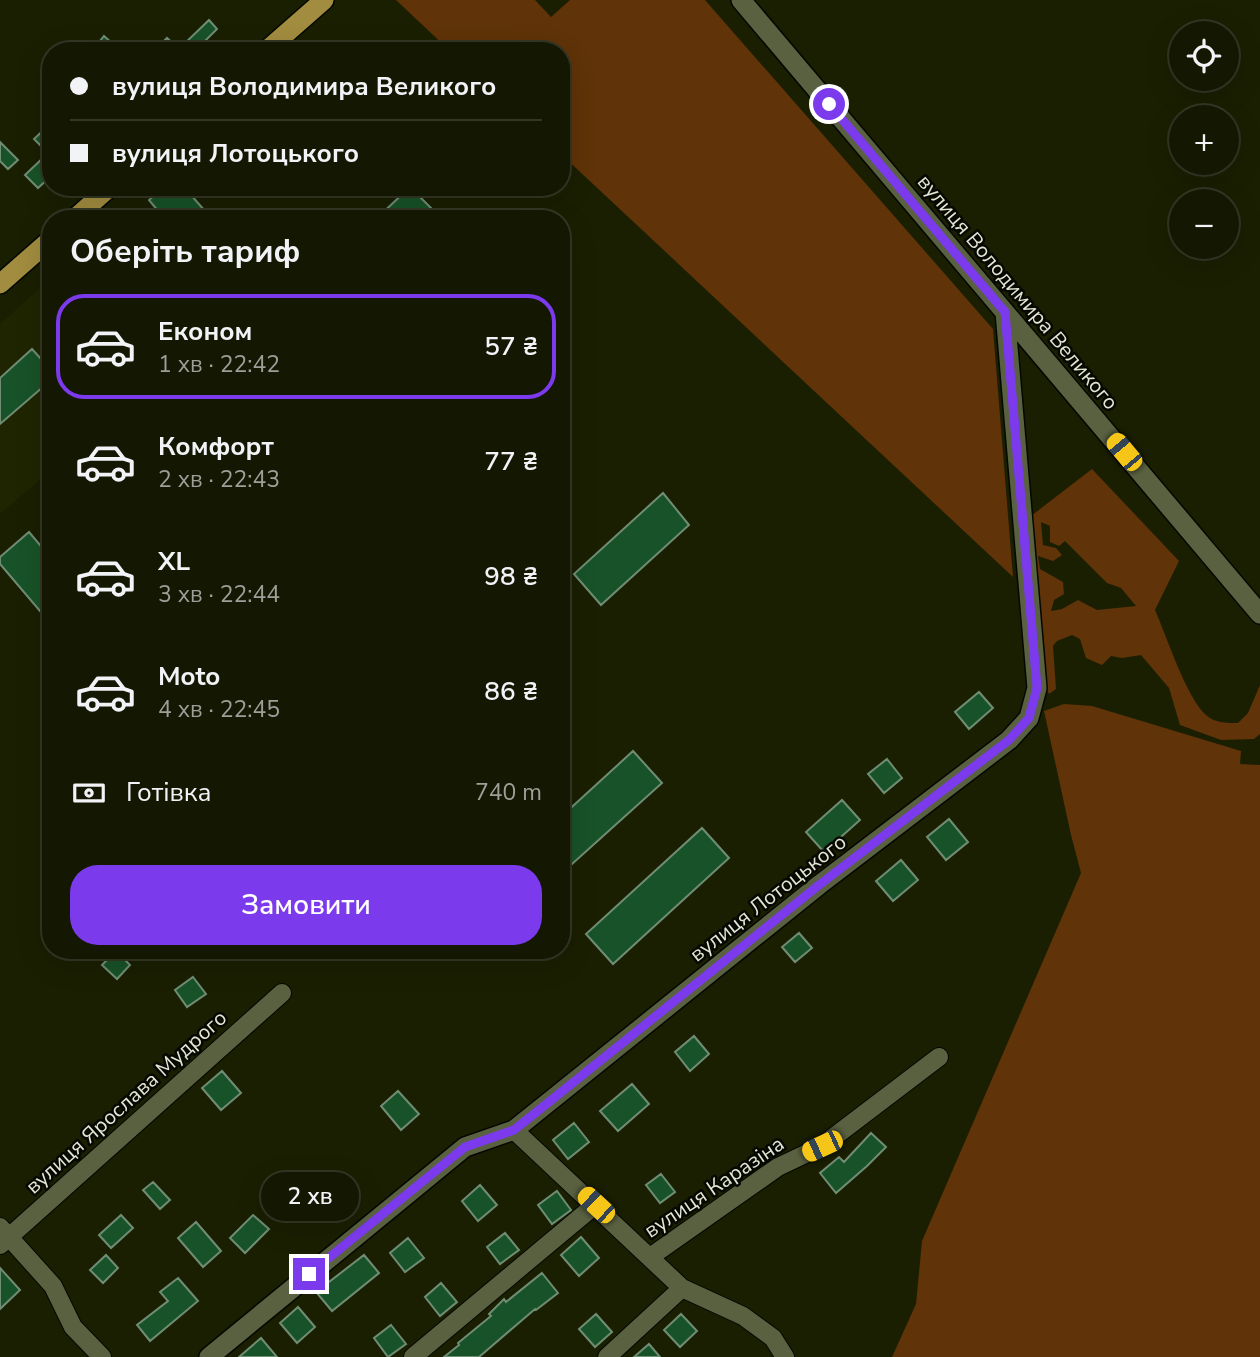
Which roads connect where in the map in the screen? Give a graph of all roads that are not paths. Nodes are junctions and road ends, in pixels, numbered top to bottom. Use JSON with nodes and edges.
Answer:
{"nodes":[{"id":1,"x":324,"y":0,"type":"edge"},
{"id":2,"x":741,"y":0,"type":"edge"},
{"id":3,"x":276,"y":42,"type":"edge"},
{"id":4,"x":100,"y":196,"type":"edge"},
{"id":5,"x":84,"y":210,"type":"edge"},
{"id":6,"x":42,"y":247,"type":"edge"},
{"id":7,"x":0,"y":284,"type":"edge"},
{"id":8,"x":1005,"y":312,"type":"junction"},
{"id":9,"x":1260,"y":614,"type":"edge"},
{"id":10,"x":282,"y":993,"type":"dead end"},
{"id":11,"x":939,"y":1057,"type":"dead end"},
{"id":12,"x":514,"y":1130,"type":"junction"},
{"id":13,"x":596,"y":1205,"type":"junction"},
{"id":14,"x":3,"y":1236,"type":"edge"},
{"id":15,"x":650,"y":1257,"type":"junction"},
{"id":16,"x":682,"y":1288,"type":"junction"},
{"id":17,"x":102,"y":1357,"type":"edge"},
{"id":18,"x":209,"y":1357,"type":"edge"},
{"id":19,"x":413,"y":1357,"type":"edge"},
{"id":20,"x":607,"y":1357,"type":"edge"},
{"id":21,"x":785,"y":1357,"type":"edge"}],
"edges":[{"from":1,"to":3,"type":"main road"},
{"from":2,"to":8,"type":"street","name":"вулиця Володимира Великого"},
{"from":4,"to":5,"type":"main road"},
{"from":6,"to":7,"type":"main road"},
{"from":8,"to":9,"type":"street","name":"вулиця Володимира Великого"},
{"from":8,"to":12,"type":"street","name":"вулиця Лотоцького"},
{"from":10,"to":14,"type":"street","name":"вулиця Ярослава Мудрого"},
{"from":11,"to":15,"type":"street","name":"вулиця Каразіна"},
{"from":12,"to":13,"type":"street"},
{"from":12,"to":18,"type":"street","name":"вулиця Лотоцького"},
{"from":13,"to":15,"type":"street"},
{"from":13,"to":19,"type":"street"},
{"from":14,"to":17,"type":"street"},
{"from":15,"to":16,"type":"street"},
{"from":16,"to":20,"type":"street"},
{"from":16,"to":21,"type":"street"}]}
